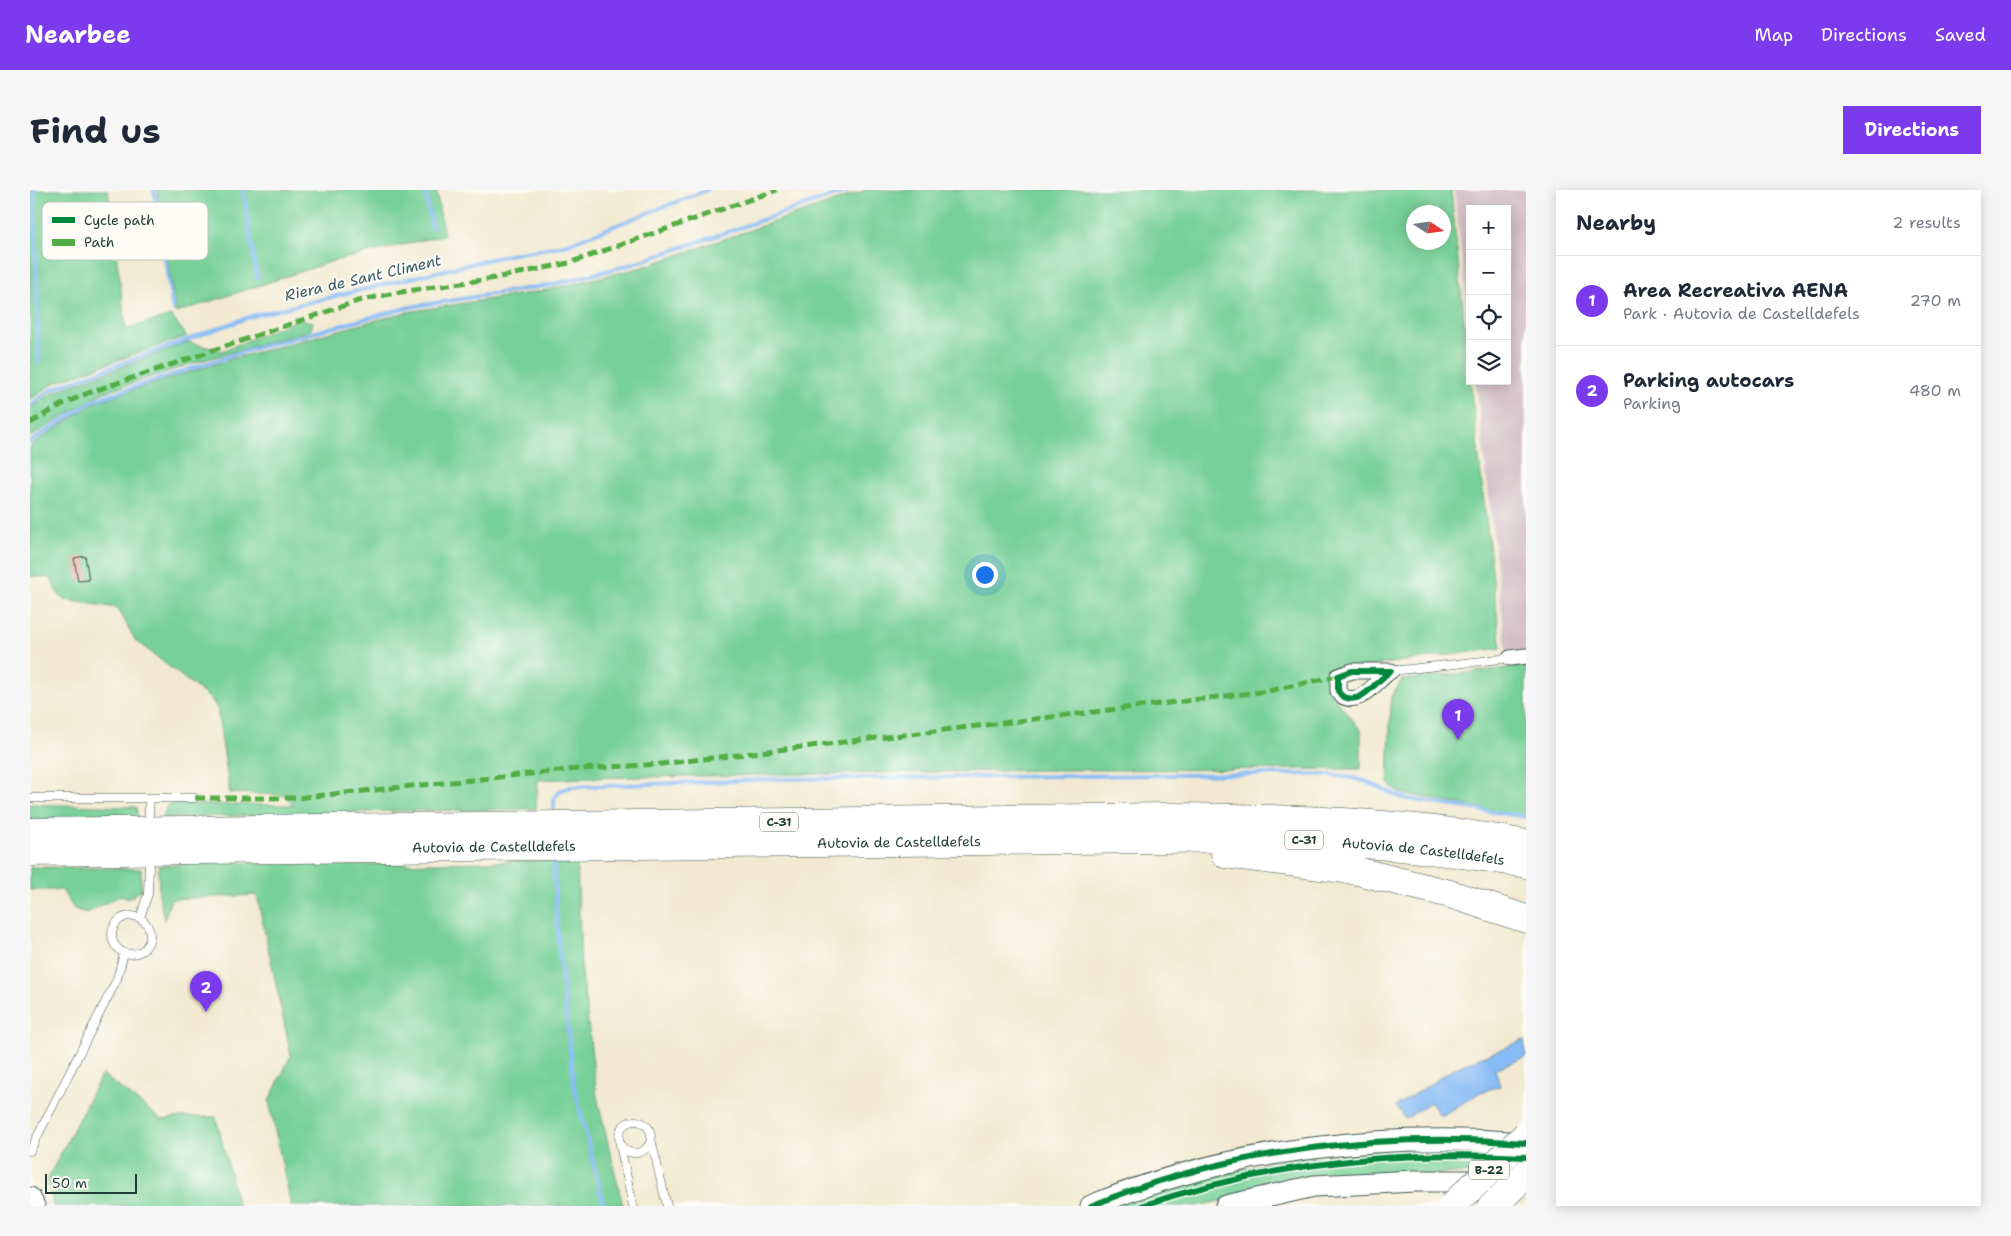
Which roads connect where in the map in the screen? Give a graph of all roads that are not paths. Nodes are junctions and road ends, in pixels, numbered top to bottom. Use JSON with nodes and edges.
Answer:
{"nodes":[{"id":1,"x":1526,"y":656,"type":"edge"},
{"id":2,"x":1510,"y":658,"type":"joint"},
{"id":3,"x":1391,"y":671,"type":"dead end"},
{"id":4,"x":30,"y":798,"type":"edge"},
{"id":5,"x":149,"y":798,"type":"junction"},
{"id":6,"x":195,"y":798,"type":"dead end"},
{"id":7,"x":149,"y":817,"type":"dead end"},
{"id":8,"x":30,"y":832,"type":"edge"},
{"id":9,"x":1080,"y":840,"type":"junction"},
{"id":10,"x":1526,"y":844,"type":"edge"},
{"id":11,"x":30,"y":852,"type":"edge"},
{"id":12,"x":1526,"y":864,"type":"edge"},
{"id":13,"x":149,"y":866,"type":"dead end"},
{"id":14,"x":140,"y":918,"type":"junction"},
{"id":15,"x":1526,"y":919,"type":"edge"},
{"id":16,"x":124,"y":953,"type":"junction"},
{"id":17,"x":1526,"y":1135,"type":"edge"},
{"id":18,"x":651,"y":1139,"type":"junction"},
{"id":19,"x":619,"y":1141,"type":"junction"},
{"id":20,"x":1526,"y":1143,"type":"edge"},
{"id":21,"x":30,"y":1151,"type":"edge"},
{"id":22,"x":1526,"y":1174,"type":"edge"},
{"id":23,"x":1526,"y":1184,"type":"edge"},
{"id":24,"x":30,"y":1198,"type":"edge"},
{"id":25,"x":34,"y":1206,"type":"edge"},
{"id":26,"x":633,"y":1206,"type":"edge"},
{"id":27,"x":667,"y":1206,"type":"edge"},
{"id":28,"x":1091,"y":1206,"type":"edge"},
{"id":29,"x":1226,"y":1206,"type":"edge"},
{"id":30,"x":1452,"y":1206,"type":"edge"},
{"id":31,"x":1494,"y":1206,"type":"edge"}],
"edges":[{"from":1,"to":2,"type":"street"},
{"from":2,"to":3,"type":"lane"},
{"from":4,"to":5,"type":"lane"},
{"from":5,"to":6,"type":"lane"},
{"from":5,"to":7,"type":"lane"},
{"from":8,"to":10,"type":"highway","name":"Autovia de Castelldefels","number":"C-31"},
{"from":9,"to":11,"type":"highway","name":"Autovia de Castelldefels","number":"C-31"},
{"from":9,"to":12,"type":"highway","name":"Autovia de Castelldefels","number":"C-31"},
{"from":9,"to":15,"type":"highway"},
{"from":13,"to":14,"type":"lane"},
{"from":14,"to":16,"type":"lane"},
{"from":14,"to":16,"type":"lane"},
{"from":16,"to":21,"type":"lane"},
{"from":17,"to":30,"type":"highway","number":"B-22","bridge":true},
{"from":18,"to":19,"type":"lane"},
{"from":18,"to":19,"type":"lane"},
{"from":18,"to":27,"type":"lane"},
{"from":19,"to":26,"type":"lane"},
{"from":20,"to":28,"type":"street"},
{"from":22,"to":31,"type":"highway","bridge":true},
{"from":23,"to":29,"type":"street"},
{"from":24,"to":25,"type":"street"}]}
